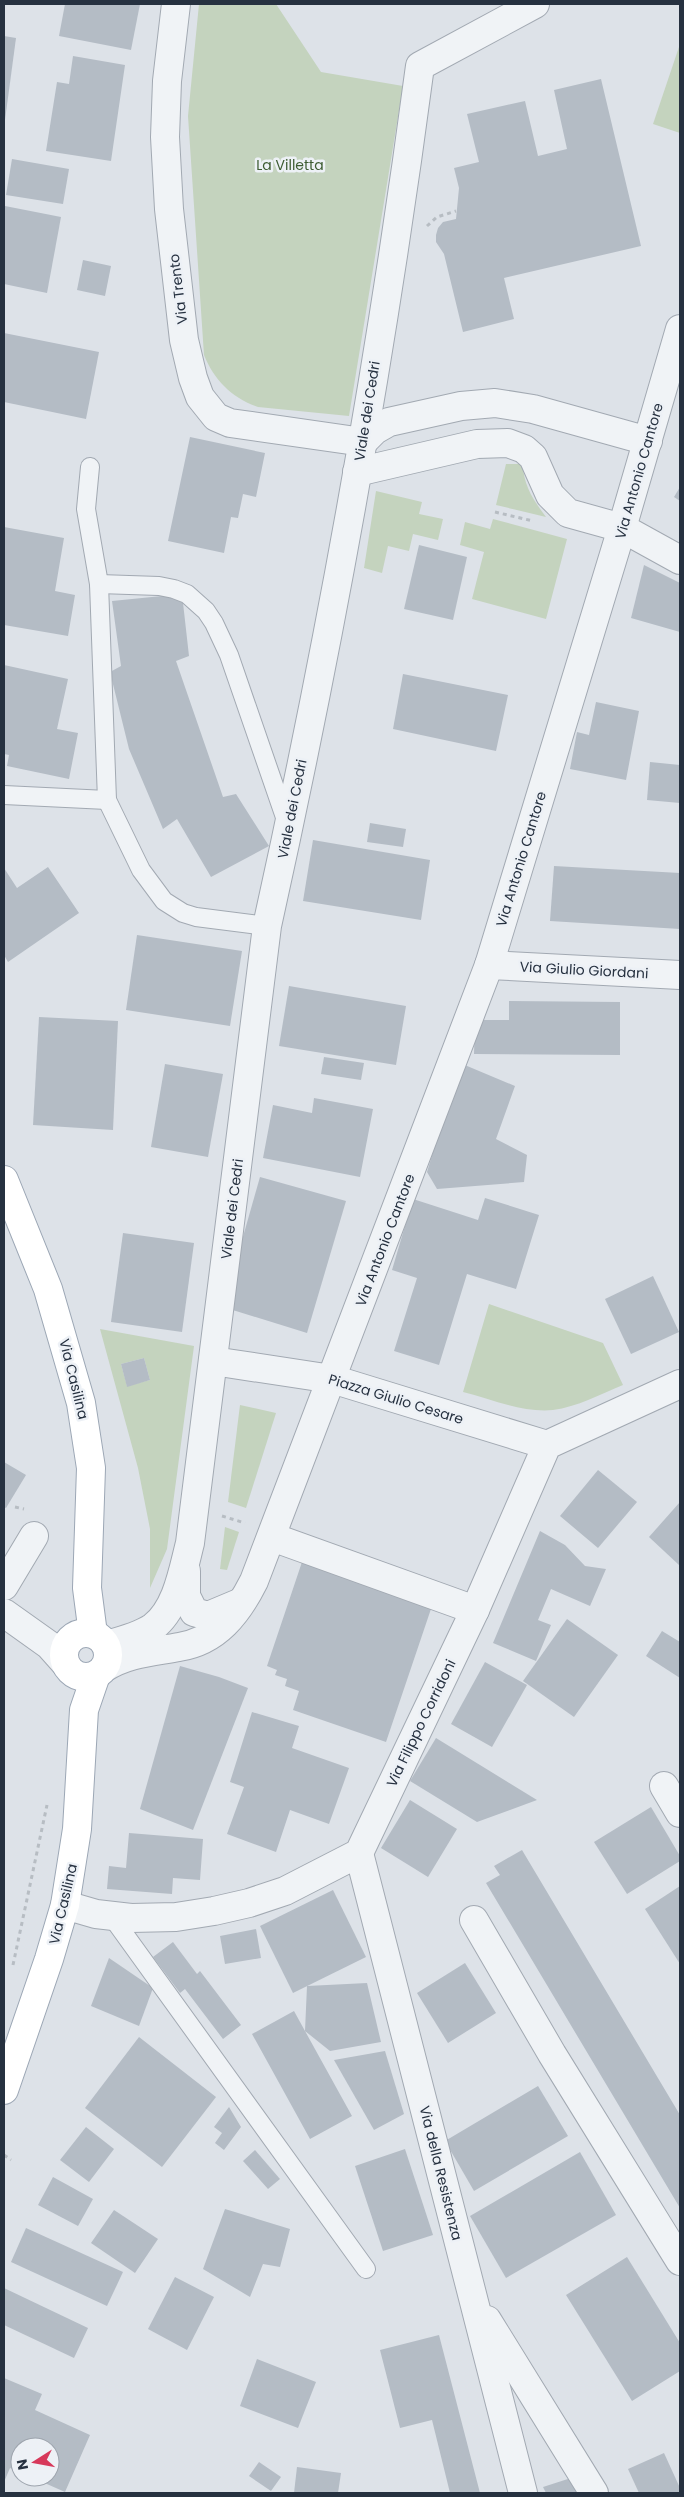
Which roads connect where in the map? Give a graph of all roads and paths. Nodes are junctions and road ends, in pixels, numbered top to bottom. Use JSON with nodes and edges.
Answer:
{"nodes":[{"id":1,"x":176,"y":4,"type":"edge"},
{"id":2,"x":535,"y":4,"type":"edge"},
{"id":3,"x":680,"y":329,"type":"edge"},
{"id":4,"x":648,"y":440,"type":"junction"},
{"id":5,"x":363,"y":442,"type":"junction"},
{"id":6,"x":90,"y":468,"type":"dead end"},
{"id":7,"x":357,"y":472,"type":"junction"},
{"id":8,"x":622,"y":528,"type":"junction"},
{"id":9,"x":680,"y":560,"type":"edge"},
{"id":10,"x":100,"y":584,"type":"junction"},
{"id":11,"x":4,"y":795,"type":"edge"},
{"id":12,"x":107,"y":800,"type":"junction"},
{"id":13,"x":288,"y":828,"type":"junction"},
{"id":14,"x":267,"y":926,"type":"junction"},
{"id":15,"x":489,"y":965,"type":"junction"},
{"id":16,"x":680,"y":975,"type":"edge"},
{"id":17,"x":4,"y":1180,"type":"edge"},
{"id":18,"x":213,"y":1361,"type":"junction"},
{"id":19,"x":332,"y":1379,"type":"junction"},
{"id":20,"x":680,"y":1384,"type":"edge"},
{"id":21,"x":202,"y":1445,"type":"junction"},
{"id":22,"x":547,"y":1445,"type":"junction"},
{"id":23,"x":194,"y":1507,"type":"junction"},
{"id":24,"x":273,"y":1534,"type":"junction"},
{"id":25,"x":34,"y":1536,"type":"dead end"},
{"id":26,"x":190,"y":1543,"type":"junction"},
{"id":27,"x":4,"y":1586,"type":"edge"},
{"id":28,"x":245,"y":1600,"type":"junction"},
{"id":29,"x":475,"y":1610,"type":"junction"},
{"id":30,"x":4,"y":1613,"type":"edge"},
{"id":31,"x":81,"y":1654,"type":"junction"},
{"id":32,"x":664,"y":1786,"type":"dead end"},
{"id":33,"x":48,"y":1798,"type":"dead end"},
{"id":34,"x":680,"y":1813,"type":"edge"},
{"id":35,"x":359,"y":1853,"type":"junction"},
{"id":36,"x":65,"y":1905,"type":"junction"},
{"id":37,"x":112,"y":1917,"type":"junction"},
{"id":38,"x":474,"y":1920,"type":"dead end"},
{"id":39,"x":13,"y":1967,"type":"dead end"},
{"id":40,"x":4,"y":2090,"type":"edge"},
{"id":41,"x":4,"y":2155,"type":"edge"},
{"id":42,"x":12,"y":2160,"type":"dead end"},
{"id":43,"x":680,"y":2261,"type":"edge"},
{"id":44,"x":366,"y":2269,"type":"dead end"},
{"id":45,"x":473,"y":2298,"type":"junction"},
{"id":46,"x":523,"y":2493,"type":"edge"},
{"id":47,"x":594,"y":2493,"type":"edge"}],
"edges":[{"from":1,"to":5,"type":"street","name":"Via Trento"},
{"from":2,"to":5,"type":"street","name":"Viale dei Cedri"},
{"from":3,"to":4,"type":"street","name":"Via Antonio Cantore"},
{"from":4,"to":5,"type":"street"},
{"from":4,"to":8,"type":"street","name":"Via Antonio Cantore"},
{"from":5,"to":7,"type":"street","name":"Viale dei Cedri"},
{"from":6,"to":10,"type":"lane"},
{"from":7,"to":8,"type":"street"},
{"from":7,"to":13,"type":"street","name":"Viale dei Cedri"},
{"from":8,"to":9,"type":"street"},
{"from":8,"to":15,"type":"street","name":"Via Antonio Cantore"},
{"from":10,"to":12,"type":"lane"},
{"from":10,"to":13,"type":"lane"},
{"from":11,"to":12,"type":"lane"},
{"from":12,"to":14,"type":"lane"},
{"from":13,"to":14,"type":"street","name":"Viale dei Cedri"},
{"from":14,"to":18,"type":"street","name":"Viale dei Cedri"},
{"from":15,"to":16,"type":"street","name":"Via Giulio Giordani"},
{"from":15,"to":19,"type":"street","name":"Via Antonio Cantore"},
{"from":17,"to":31,"type":"main road","name":"Via Casilina"},
{"from":18,"to":19,"type":"street","name":"Piazza Giulio Cesare"},
{"from":18,"to":21,"type":"street","name":"Viale dei Cedri"},
{"from":19,"to":22,"type":"street","name":"Piazza Giulio Cesare"},
{"from":19,"to":24,"type":"street","name":"Via Antonio Cantore"},
{"from":20,"to":22,"type":"street"},
{"from":21,"to":23,"type":"street","name":"Viale dei Cedri"},
{"from":21,"to":26,"type":"lane"},
{"from":22,"to":29,"type":"street","name":"Via Filippo Corridoni"},
{"from":23,"to":24,"type":"path"},
{"from":23,"to":26,"type":"street","name":"Viale dei Cedri"},
{"from":24,"to":28,"type":"street","name":"Via Antonio Cantore"},
{"from":24,"to":29,"type":"street"},
{"from":25,"to":27,"type":"street"},
{"from":26,"to":28,"type":"street"},
{"from":26,"to":31,"type":"street","name":"Viale dei Cedri"},
{"from":28,"to":31,"type":"street"},
{"from":29,"to":35,"type":"street","name":"Via Filippo Corridoni"},
{"from":30,"to":31,"type":"street"},
{"from":31,"to":36,"type":"main road","name":"Via Casilina"},
{"from":32,"to":34,"type":"street"},
{"from":33,"to":39,"type":"path"},
{"from":35,"to":37,"type":"street"},
{"from":35,"to":45,"type":"street","name":"Via della Resistenza"},
{"from":36,"to":37,"type":"street"},
{"from":36,"to":40,"type":"main road","name":"Via Casilina"},
{"from":37,"to":44,"type":"lane"},
{"from":38,"to":43,"type":"street"},
{"from":41,"to":42,"type":"path"},
{"from":45,"to":46,"type":"street","name":"Via della Resistenza"},
{"from":45,"to":47,"type":"street"}]}
